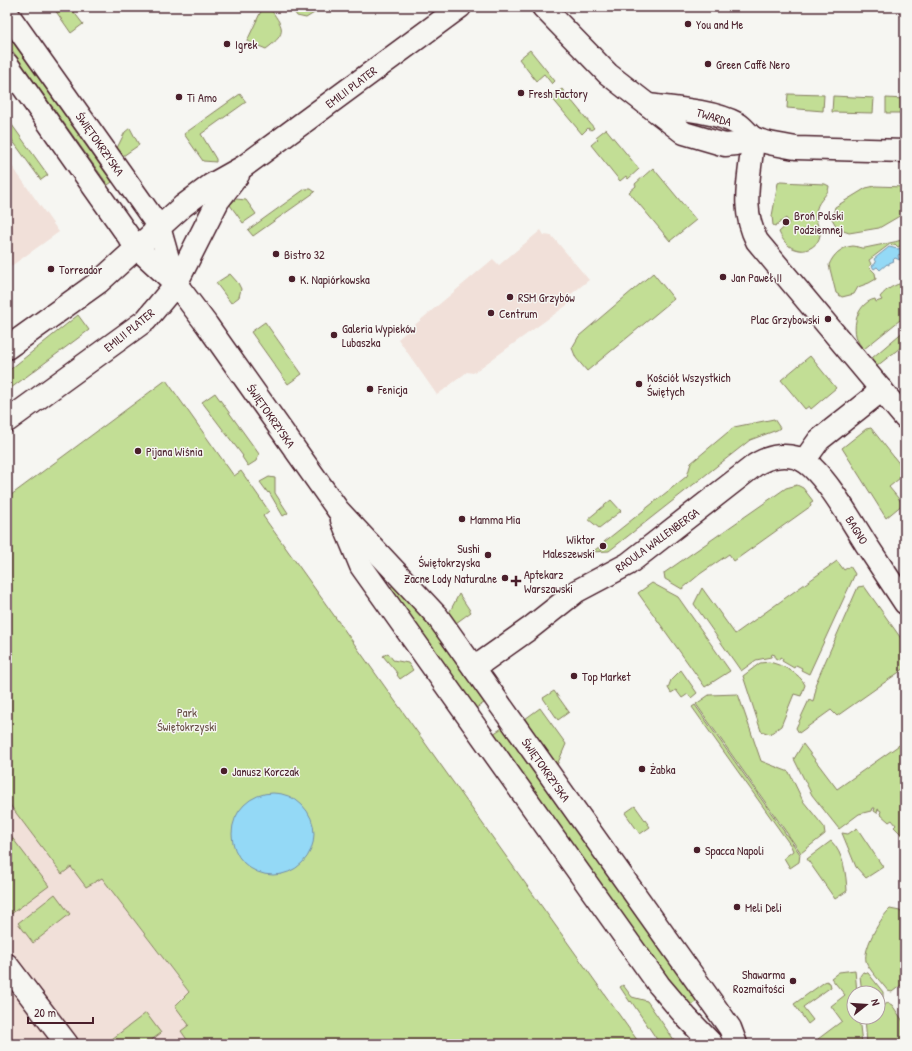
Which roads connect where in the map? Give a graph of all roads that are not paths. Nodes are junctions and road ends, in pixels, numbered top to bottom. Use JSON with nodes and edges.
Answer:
{"nodes":[{"id":1,"x":460,"y":7,"type":"edge"},
{"id":2,"x":543,"y":7,"type":"edge"},
{"id":3,"x":7,"y":13,"type":"edge"},
{"id":4,"x":7,"y":64,"type":"edge"},
{"id":5,"x":753,"y":138,"type":"junction"},
{"id":6,"x":905,"y":152,"type":"edge"},
{"id":7,"x":243,"y":167,"type":"junction"},
{"id":8,"x":159,"y":227,"type":"junction"},
{"id":9,"x":136,"y":248,"type":"junction"},
{"id":10,"x":176,"y":284,"type":"junction"},
{"id":11,"x":7,"y":348,"type":"edge"},
{"id":12,"x":882,"y":390,"type":"junction"},
{"id":13,"x":905,"y":418,"type":"edge"},
{"id":14,"x":7,"y":421,"type":"edge"},
{"id":15,"x":804,"y":461,"type":"junction"},
{"id":16,"x":338,"y":510,"type":"junction"},
{"id":17,"x":905,"y":603,"type":"edge"},
{"id":18,"x":474,"y":668,"type":"junction"},
{"id":19,"x":7,"y":965,"type":"edge"},
{"id":20,"x":67,"y":1044,"type":"edge"},
{"id":21,"x":712,"y":1044,"type":"edge"},
{"id":22,"x":736,"y":1044,"type":"edge"}],
"edges":[{"from":1,"to":7,"type":"street","name":"EMILII PLATER"},
{"from":2,"to":5,"type":"street","name":"TWARDA"},
{"from":3,"to":8,"type":"street","name":"ŚWIĘTOKRZYSKA"},
{"from":4,"to":9,"type":"street","name":"ŚWIĘTOKRZYSKA"},
{"from":5,"to":6,"type":"street"},
{"from":5,"to":12,"type":"street"},
{"from":7,"to":8,"type":"street","name":"EMILII PLATER"},
{"from":7,"to":10,"type":"street","name":"EMILII PLATER"},
{"from":8,"to":9,"type":"street","name":"EMILII PLATER"},
{"from":8,"to":10,"type":"street","name":"ŚWIĘTOKRZYSKA"},
{"from":9,"to":10,"type":"street","name":"ŚWIĘTOKRZYSKA"},
{"from":9,"to":11,"type":"street","name":"EMILII PLATER"},
{"from":10,"to":14,"type":"street","name":"EMILII PLATER"},
{"from":10,"to":16,"type":"street","name":"ŚWIĘTOKRZYSKA"},
{"from":12,"to":13,"type":"street"},
{"from":12,"to":15,"type":"street"},
{"from":15,"to":17,"type":"street","name":"BAGNO"},
{"from":15,"to":18,"type":"street","name":"RAOULA WALLENBERGA"},
{"from":16,"to":18,"type":"street","name":"ŚWIĘTOKRZYSKA"},
{"from":16,"to":21,"type":"street","name":"ŚWIĘTOKRZYSKA"},
{"from":18,"to":22,"type":"street","name":"ŚWIĘTOKRZYSKA"},
{"from":19,"to":20,"type":"street"}]}
